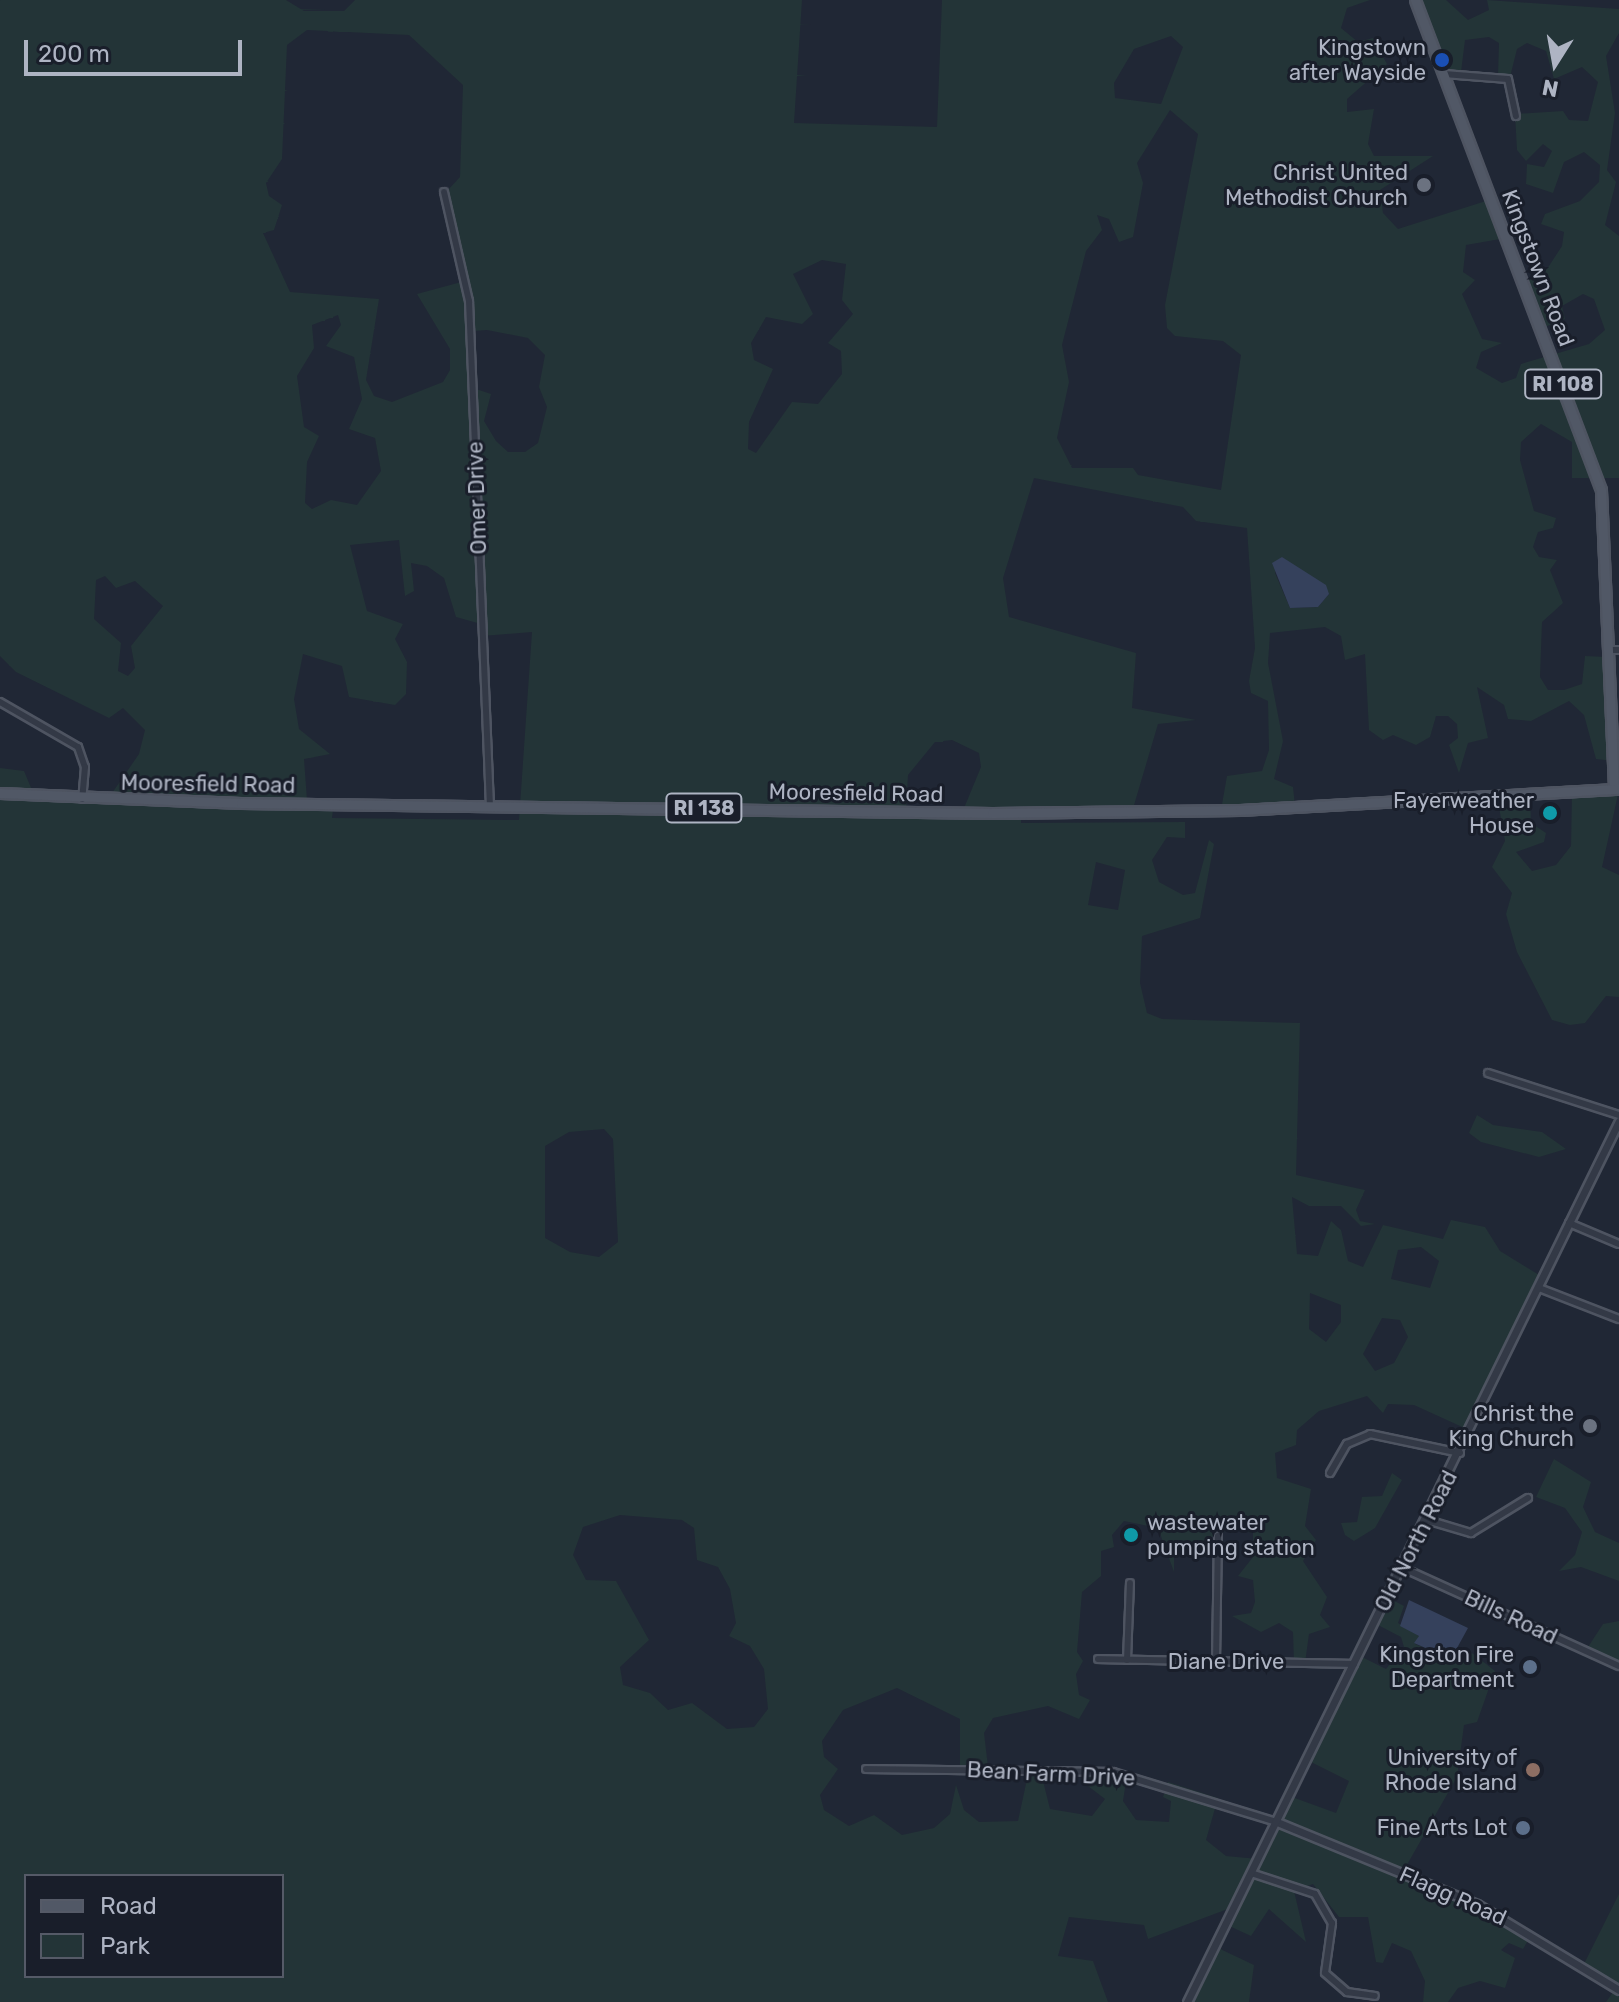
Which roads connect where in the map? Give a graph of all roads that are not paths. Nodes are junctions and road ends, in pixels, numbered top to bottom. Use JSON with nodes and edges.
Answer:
{"nodes":[{"id":1,"x":1415,"y":0,"type":"edge"},
{"id":2,"x":1444,"y":74,"type":"junction"},
{"id":3,"x":1516,"y":116,"type":"dead end"},
{"id":4,"x":444,"y":192,"type":"dead end"},
{"id":5,"x":1614,"y":650,"type":"edge"},
{"id":6,"x":0,"y":702,"type":"edge"},
{"id":7,"x":1617,"y":789,"type":"edge"},
{"id":8,"x":0,"y":793,"type":"edge"},
{"id":9,"x":82,"y":799,"type":"junction"},
{"id":10,"x":490,"y":807,"type":"junction"},
{"id":11,"x":1488,"y":1073,"type":"dead end"},
{"id":12,"x":1619,"y":1115,"type":"edge"},
{"id":13,"x":1619,"y":1121,"type":"edge"},
{"id":14,"x":1569,"y":1223,"type":"junction"},
{"id":15,"x":1619,"y":1244,"type":"edge"},
{"id":16,"x":1539,"y":1288,"type":"junction"},
{"id":17,"x":1619,"y":1319,"type":"edge"},
{"id":18,"x":1460,"y":1453,"type":"junction"},
{"id":19,"x":1330,"y":1473,"type":"dead end"},
{"id":20,"x":1528,"y":1498,"type":"dead end"},
{"id":21,"x":1427,"y":1520,"type":"junction"},
{"id":22,"x":1218,"y":1536,"type":"dead end"},
{"id":23,"x":1403,"y":1568,"type":"junction"},
{"id":24,"x":1130,"y":1583,"type":"dead end"},
{"id":25,"x":1098,"y":1659,"type":"dead end"},
{"id":26,"x":1127,"y":1660,"type":"junction"},
{"id":27,"x":1216,"y":1662,"type":"junction"},
{"id":28,"x":1354,"y":1664,"type":"junction"},
{"id":29,"x":1619,"y":1666,"type":"edge"},
{"id":30,"x":866,"y":1769,"type":"dead end"},
{"id":31,"x":1277,"y":1822,"type":"junction"},
{"id":32,"x":1251,"y":1873,"type":"junction"},
{"id":33,"x":1619,"y":1990,"type":"edge"},
{"id":34,"x":1375,"y":1996,"type":"dead end"},
{"id":35,"x":1187,"y":2002,"type":"edge"}],
"edges":[{"from":1,"to":2,"type":"main road","name":"Kingstown Road","number":"RI 108"},
{"from":2,"to":3,"type":"street"},
{"from":2,"to":5,"type":"main road","name":"Kingstown Road","number":"RI 108"},
{"from":4,"to":10,"type":"street","name":"Omer Drive"},
{"from":5,"to":7,"type":"main road","name":"Kingstown Road","number":"RI 108"},
{"from":6,"to":9,"type":"street"},
{"from":7,"to":10,"type":"main road","name":"Mooresfield Road","number":"RI 138"},
{"from":8,"to":9,"type":"main road","name":"Mooresfield Road","number":"RI 138"},
{"from":9,"to":10,"type":"main road","name":"Mooresfield Road","number":"RI 138"},
{"from":11,"to":12,"type":"street"},
{"from":13,"to":14,"type":"street","name":"Old North Road"},
{"from":14,"to":15,"type":"street"},
{"from":14,"to":16,"type":"street","name":"Old North Road"},
{"from":16,"to":17,"type":"street"},
{"from":16,"to":18,"type":"street","name":"Old North Road"},
{"from":18,"to":19,"type":"street"},
{"from":18,"to":21,"type":"street","name":"Old North Road"},
{"from":20,"to":21,"type":"street"},
{"from":21,"to":23,"type":"street","name":"Old North Road"},
{"from":22,"to":27,"type":"street"},
{"from":23,"to":28,"type":"street","name":"Old North Road"},
{"from":23,"to":29,"type":"street","name":"Bills Road"},
{"from":24,"to":26,"type":"street"},
{"from":25,"to":26,"type":"street","name":"Diane Drive"},
{"from":26,"to":27,"type":"street","name":"Diane Drive"},
{"from":27,"to":28,"type":"street","name":"Diane Drive"},
{"from":28,"to":31,"type":"street","name":"Old North Road"},
{"from":30,"to":31,"type":"street","name":"Bean Farm Drive"},
{"from":31,"to":32,"type":"street","name":"Old North Road"},
{"from":31,"to":33,"type":"street","name":"Flagg Road"},
{"from":32,"to":34,"type":"street"},
{"from":32,"to":35,"type":"street","name":"Old North Road"}]}
